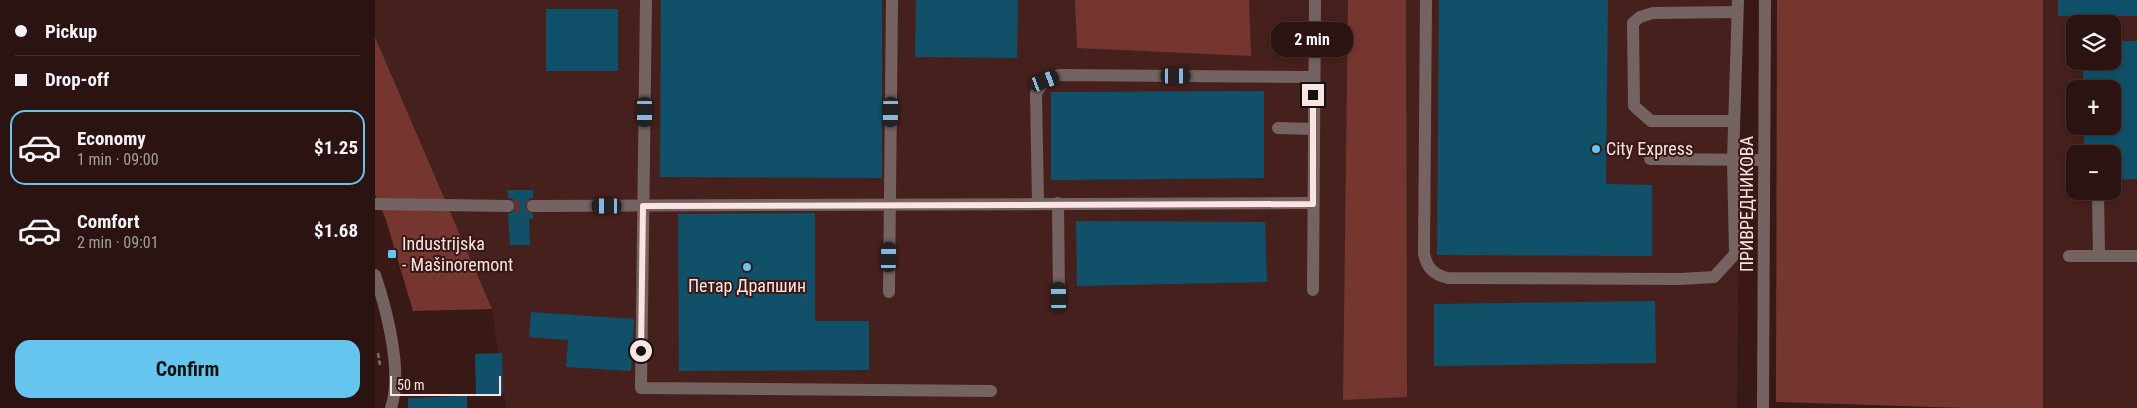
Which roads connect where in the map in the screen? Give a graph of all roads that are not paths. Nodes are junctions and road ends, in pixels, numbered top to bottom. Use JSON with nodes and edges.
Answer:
{"nodes":[{"id":1,"x":646,"y":0,"type":"edge"},
{"id":2,"x":892,"y":0,"type":"edge"},
{"id":3,"x":1315,"y":0,"type":"edge"},
{"id":4,"x":1426,"y":0,"type":"edge"},
{"id":5,"x":1765,"y":0,"type":"edge"},
{"id":6,"x":1737,"y":6,"type":"edge"},
{"id":7,"x":1313,"y":78,"type":"junction"},
{"id":8,"x":1734,"y":121,"type":"junction"},
{"id":9,"x":1277,"y":128,"type":"dead end"},
{"id":10,"x":1312,"y":130,"type":"junction"},
{"id":11,"x":1651,"y":159,"type":"dead end"},
{"id":12,"x":1733,"y":160,"type":"junction"},
{"id":13,"x":1764,"y":160,"type":"junction"},
{"id":14,"x":2098,"y":200,"type":"edge"},
{"id":15,"x":1038,"y":203,"type":"junction"},
{"id":16,"x":1058,"y":203,"type":"junction"},
{"id":17,"x":375,"y":204,"type":"edge"},
{"id":18,"x":1313,"y":204,"type":"junction"},
{"id":19,"x":508,"y":206,"type":"tunnel mouth"},
{"id":20,"x":533,"y":206,"type":"tunnel mouth"},
{"id":21,"x":643,"y":206,"type":"junction"},
{"id":22,"x":890,"y":206,"type":"junction"},
{"id":23,"x":2069,"y":256,"type":"dead end"},
{"id":24,"x":2099,"y":256,"type":"junction"},
{"id":25,"x":2137,"y":256,"type":"edge"},
{"id":26,"x":375,"y":275,"type":"edge"},
{"id":27,"x":1313,"y":290,"type":"dead end"},
{"id":28,"x":889,"y":292,"type":"dead end"},
{"id":29,"x":1059,"y":297,"type":"dead end"},
{"id":30,"x":991,"y":391,"type":"dead end"},
{"id":31,"x":391,"y":408,"type":"edge"},
{"id":32,"x":1763,"y":408,"type":"edge"}],
"edges":[{"from":1,"to":21,"type":"street"},
{"from":2,"to":22,"type":"street"},
{"from":3,"to":7,"type":"street"},
{"from":4,"to":12,"type":"street"},
{"from":5,"to":13,"type":"street","name":"ПРИВРЕДНИКОВА"},
{"from":6,"to":8,"type":"street"},
{"from":6,"to":8,"type":"street"},
{"from":7,"to":10,"type":"street"},
{"from":7,"to":15,"type":"street"},
{"from":8,"to":12,"type":"street"},
{"from":9,"to":10,"type":"street"},
{"from":10,"to":18,"type":"street"},
{"from":11,"to":12,"type":"street"},
{"from":12,"to":13,"type":"street"},
{"from":13,"to":32,"type":"street","name":"ПРИВРЕДНИКОВА"},
{"from":14,"to":24,"type":"street"},
{"from":15,"to":16,"type":"street"},
{"from":15,"to":22,"type":"street"},
{"from":16,"to":18,"type":"street"},
{"from":16,"to":29,"type":"street"},
{"from":17,"to":19,"type":"street"},
{"from":18,"to":27,"type":"street"},
{"from":20,"to":21,"type":"street"},
{"from":21,"to":22,"type":"street"},
{"from":21,"to":30,"type":"street"},
{"from":22,"to":28,"type":"street"},
{"from":23,"to":24,"type":"street"},
{"from":24,"to":25,"type":"street"},
{"from":26,"to":31,"type":"street"}]}
